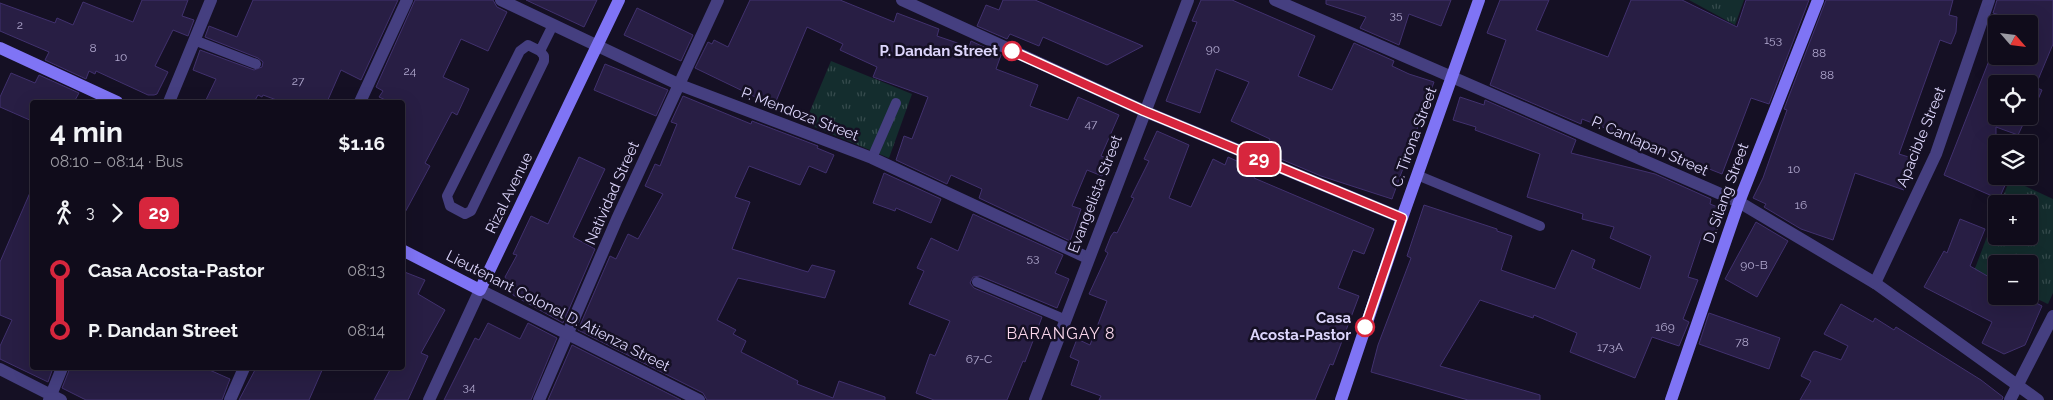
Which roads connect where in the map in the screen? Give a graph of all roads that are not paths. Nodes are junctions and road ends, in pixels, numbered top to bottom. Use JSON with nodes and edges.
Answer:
{"nodes":[{"id":1,"x":211,"y":0,"type":"edge"},
{"id":2,"x":407,"y":0,"type":"edge"},
{"id":3,"x":501,"y":0,"type":"edge"},
{"id":4,"x":619,"y":0,"type":"edge"},
{"id":5,"x":718,"y":0,"type":"edge"},
{"id":6,"x":902,"y":0,"type":"edge"},
{"id":7,"x":1188,"y":0,"type":"edge"},
{"id":8,"x":1274,"y":0,"type":"edge"},
{"id":9,"x":1480,"y":0,"type":"edge"},
{"id":10,"x":1818,"y":0,"type":"edge"},
{"id":11,"x":1989,"y":0,"type":"edge"},
{"id":12,"x":553,"y":25,"type":"junction"},
{"id":13,"x":194,"y":40,"type":"junction"},
{"id":14,"x":596,"y":46,"type":"junction"},
{"id":15,"x":0,"y":48,"type":"edge"},
{"id":16,"x":540,"y":51,"type":"junction"},
{"id":17,"x":256,"y":64,"type":"dead end"},
{"id":18,"x":1453,"y":77,"type":"junction"},
{"id":19,"x":680,"y":85,"type":"junction"},
{"id":20,"x":113,"y":100,"type":"edge"},
{"id":21,"x":170,"y":100,"type":"edge"},
{"id":22,"x":361,"y":100,"type":"edge"},
{"id":23,"x":896,"y":103,"type":"dead end"},
{"id":24,"x":1144,"y":111,"type":"junction"},
{"id":25,"x":872,"y":158,"type":"junction"},
{"id":26,"x":1417,"y":175,"type":"junction"},
{"id":27,"x":1739,"y":202,"type":"junction"},
{"id":28,"x":1402,"y":218,"type":"junction"},
{"id":29,"x":1540,"y":226,"type":"dead end"},
{"id":30,"x":405,"y":252,"type":"edge"},
{"id":31,"x":1088,"y":258,"type":"junction"},
{"id":32,"x":977,"y":282,"type":"dead end"},
{"id":33,"x":1875,"y":283,"type":"junction"},
{"id":34,"x":480,"y":290,"type":"junction"},
{"id":35,"x":2053,"y":316,"type":"edge"},
{"id":36,"x":1064,"y":319,"type":"junction"},
{"id":37,"x":568,"y":334,"type":"junction"},
{"id":38,"x":0,"y":369,"type":"edge"},
{"id":39,"x":61,"y":370,"type":"edge"},
{"id":40,"x":243,"y":370,"type":"edge"},
{"id":41,"x":2019,"y":386,"type":"junction"},
{"id":42,"x":54,"y":398,"type":"edge"},
{"id":43,"x":230,"y":400,"type":"edge"},
{"id":44,"x":429,"y":400,"type":"edge"},
{"id":45,"x":539,"y":400,"type":"edge"},
{"id":46,"x":699,"y":400,"type":"edge"},
{"id":47,"x":1035,"y":400,"type":"edge"},
{"id":48,"x":1341,"y":400,"type":"edge"},
{"id":49,"x":1672,"y":400,"type":"edge"},
{"id":50,"x":2010,"y":400,"type":"edge"},
{"id":51,"x":2038,"y":400,"type":"edge"}],
"edges":[{"from":1,"to":13,"type":"street"},
{"from":2,"to":22,"type":"street"},
{"from":3,"to":12,"type":"street","name":"P. Mendoza Street"},
{"from":4,"to":14,"type":"main road","name":"Rizal Avenue"},
{"from":5,"to":19,"type":"street","name":"Natividad Street"},
{"from":6,"to":24,"type":"street"},
{"from":7,"to":24,"type":"street","name":"Evangelista Street"},
{"from":8,"to":18,"type":"street","name":"P. Canlapan Street"},
{"from":9,"to":18,"type":"main road","name":"C. Tirona Street"},
{"from":10,"to":27,"type":"main road","name":"D. Silang Street"},
{"from":11,"to":33,"type":"street","name":"Apacible Street"},
{"from":12,"to":14,"type":"street","name":"P. Mendoza Street"},
{"from":12,"to":16,"type":"lane"},
{"from":13,"to":17,"type":"lane"},
{"from":13,"to":21,"type":"street"},
{"from":14,"to":19,"type":"street","name":"P. Mendoza Street"},
{"from":14,"to":34,"type":"main road","name":"Rizal Avenue"},
{"from":15,"to":20,"type":"main road"},
{"from":16,"to":16,"type":"lane"},
{"from":18,"to":26,"type":"main road","name":"C. Tirona Street"},
{"from":18,"to":27,"type":"street","name":"P. Canlapan Street"},
{"from":19,"to":25,"type":"street","name":"P. Mendoza Street"},
{"from":19,"to":37,"type":"street","name":"Natividad Street"},
{"from":23,"to":25,"type":"lane"},
{"from":24,"to":28,"type":"street"},
{"from":24,"to":31,"type":"street","name":"Evangelista Street"},
{"from":25,"to":31,"type":"street","name":"P. Mendoza Street"},
{"from":26,"to":28,"type":"main road","name":"C. Tirona Street"},
{"from":26,"to":29,"type":"lane"},
{"from":27,"to":33,"type":"street","name":"P. Canlapan Street"},
{"from":27,"to":49,"type":"main road","name":"D. Silang Street"},
{"from":28,"to":48,"type":"main road","name":"C. Tirona Street"},
{"from":30,"to":34,"type":"main road","name":"Lieutenant Colonel D. Atienza Street"},
{"from":31,"to":36,"type":"street","name":"Evangelista Street"},
{"from":32,"to":36,"type":"lane"},
{"from":33,"to":41,"type":"street","name":"P. Canlapan Street"},
{"from":34,"to":37,"type":"street","name":"Lieutenant Colonel D. Atienza Street"},
{"from":34,"to":44,"type":"street","name":"Rizal Avenue"},
{"from":35,"to":41,"type":"street"},
{"from":36,"to":47,"type":"street","name":"Evangelista Street"},
{"from":37,"to":45,"type":"street","name":"Natividad Street"},
{"from":37,"to":46,"type":"street","name":"Lieutenant Colonel D. Atienza Street"},
{"from":38,"to":42,"type":"street"},
{"from":39,"to":42,"type":"street"},
{"from":40,"to":43,"type":"street"},
{"from":41,"to":50,"type":"street"},
{"from":41,"to":51,"type":"street","name":"P. Canlapan Street"}]}
